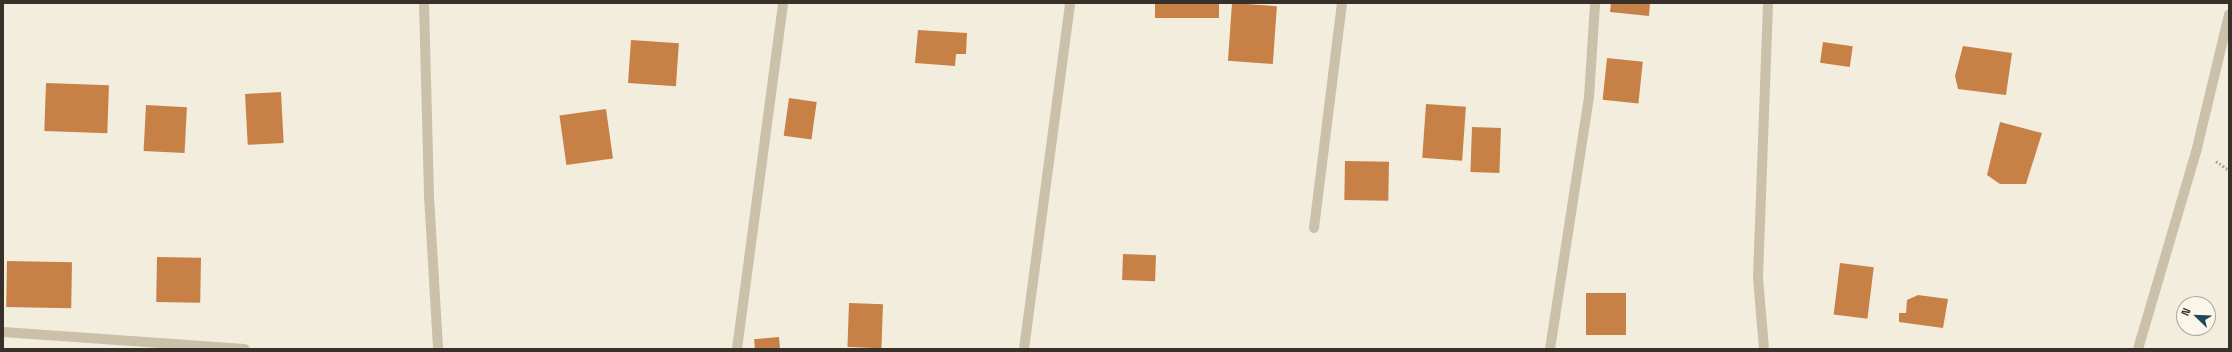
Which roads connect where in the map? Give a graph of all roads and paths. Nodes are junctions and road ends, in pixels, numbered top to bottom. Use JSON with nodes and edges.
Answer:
{"nodes":[{"id":1,"x":424,"y":3,"type":"edge"},
{"id":2,"x":783,"y":3,"type":"edge"},
{"id":3,"x":1070,"y":3,"type":"edge"},
{"id":4,"x":1342,"y":3,"type":"edge"},
{"id":5,"x":1595,"y":3,"type":"edge"},
{"id":6,"x":1768,"y":3,"type":"edge"},
{"id":7,"x":2229,"y":15,"type":"edge"},
{"id":8,"x":1314,"y":228,"type":"dead end"},
{"id":9,"x":3,"y":332,"type":"edge"},
{"id":10,"x":244,"y":349,"type":"edge"},
{"id":11,"x":438,"y":349,"type":"edge"},
{"id":12,"x":737,"y":349,"type":"edge"},
{"id":13,"x":1024,"y":349,"type":"edge"},
{"id":14,"x":1550,"y":349,"type":"edge"},
{"id":15,"x":1764,"y":349,"type":"edge"},
{"id":16,"x":2138,"y":349,"type":"edge"}],
"edges":[{"from":1,"to":11,"type":"street"},
{"from":2,"to":12,"type":"street"},
{"from":3,"to":13,"type":"street"},
{"from":4,"to":8,"type":"street"},
{"from":5,"to":14,"type":"street"},
{"from":6,"to":15,"type":"street"},
{"from":7,"to":16,"type":"street"},
{"from":9,"to":10,"type":"street"}]}
